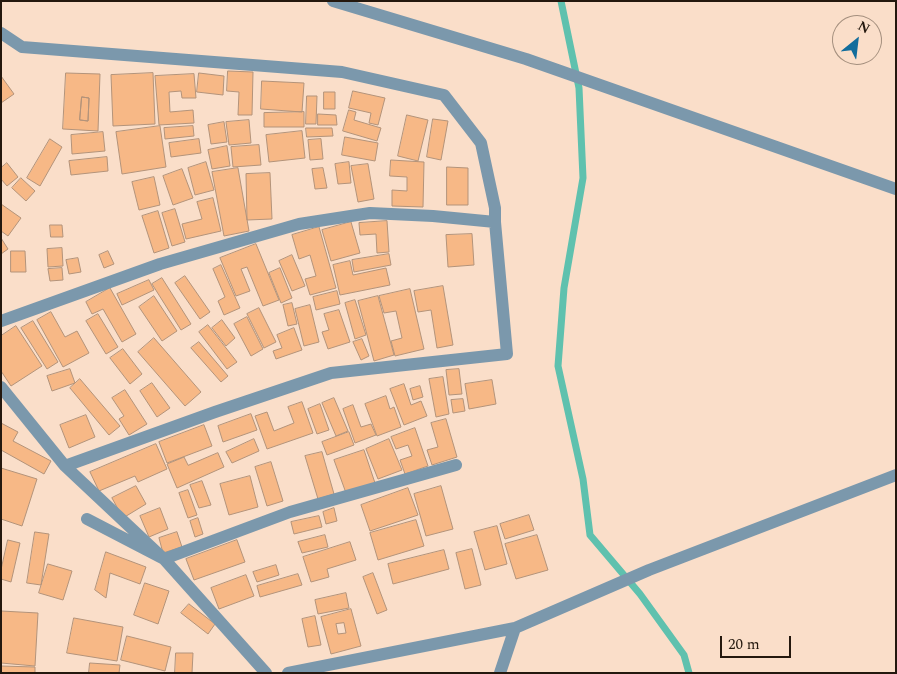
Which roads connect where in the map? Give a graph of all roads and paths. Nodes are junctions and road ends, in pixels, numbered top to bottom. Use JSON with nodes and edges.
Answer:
{"nodes":[{"id":1,"x":333,"y":1,"type":"edge"},
{"id":2,"x":1,"y":33,"type":"edge"},
{"id":3,"x":896,"y":189,"type":"edge"},
{"id":4,"x":496,"y":222,"type":"junction"},
{"id":5,"x":1,"y":321,"type":"edge"},
{"id":6,"x":1,"y":387,"type":"edge"},
{"id":7,"x":456,"y":465,"type":"dead end"},
{"id":8,"x":65,"y":466,"type":"junction"},
{"id":9,"x":896,"y":475,"type":"edge"},
{"id":10,"x":87,"y":519,"type":"dead end"},
{"id":11,"x":164,"y":559,"type":"junction"},
{"id":12,"x":515,"y":628,"type":"junction"},
{"id":13,"x":266,"y":673,"type":"edge"},
{"id":14,"x":288,"y":673,"type":"edge"},
{"id":15,"x":500,"y":673,"type":"edge"}],
"edges":[{"from":1,"to":3,"type":"street"},
{"from":2,"to":4,"type":"street"},
{"from":4,"to":5,"type":"street"},
{"from":4,"to":8,"type":"street"},
{"from":6,"to":8,"type":"street"},
{"from":7,"to":11,"type":"street"},
{"from":8,"to":11,"type":"street"},
{"from":9,"to":12,"type":"street"},
{"from":10,"to":11,"type":"street"},
{"from":11,"to":13,"type":"street"},
{"from":12,"to":14,"type":"street"},
{"from":12,"to":15,"type":"street"}]}
